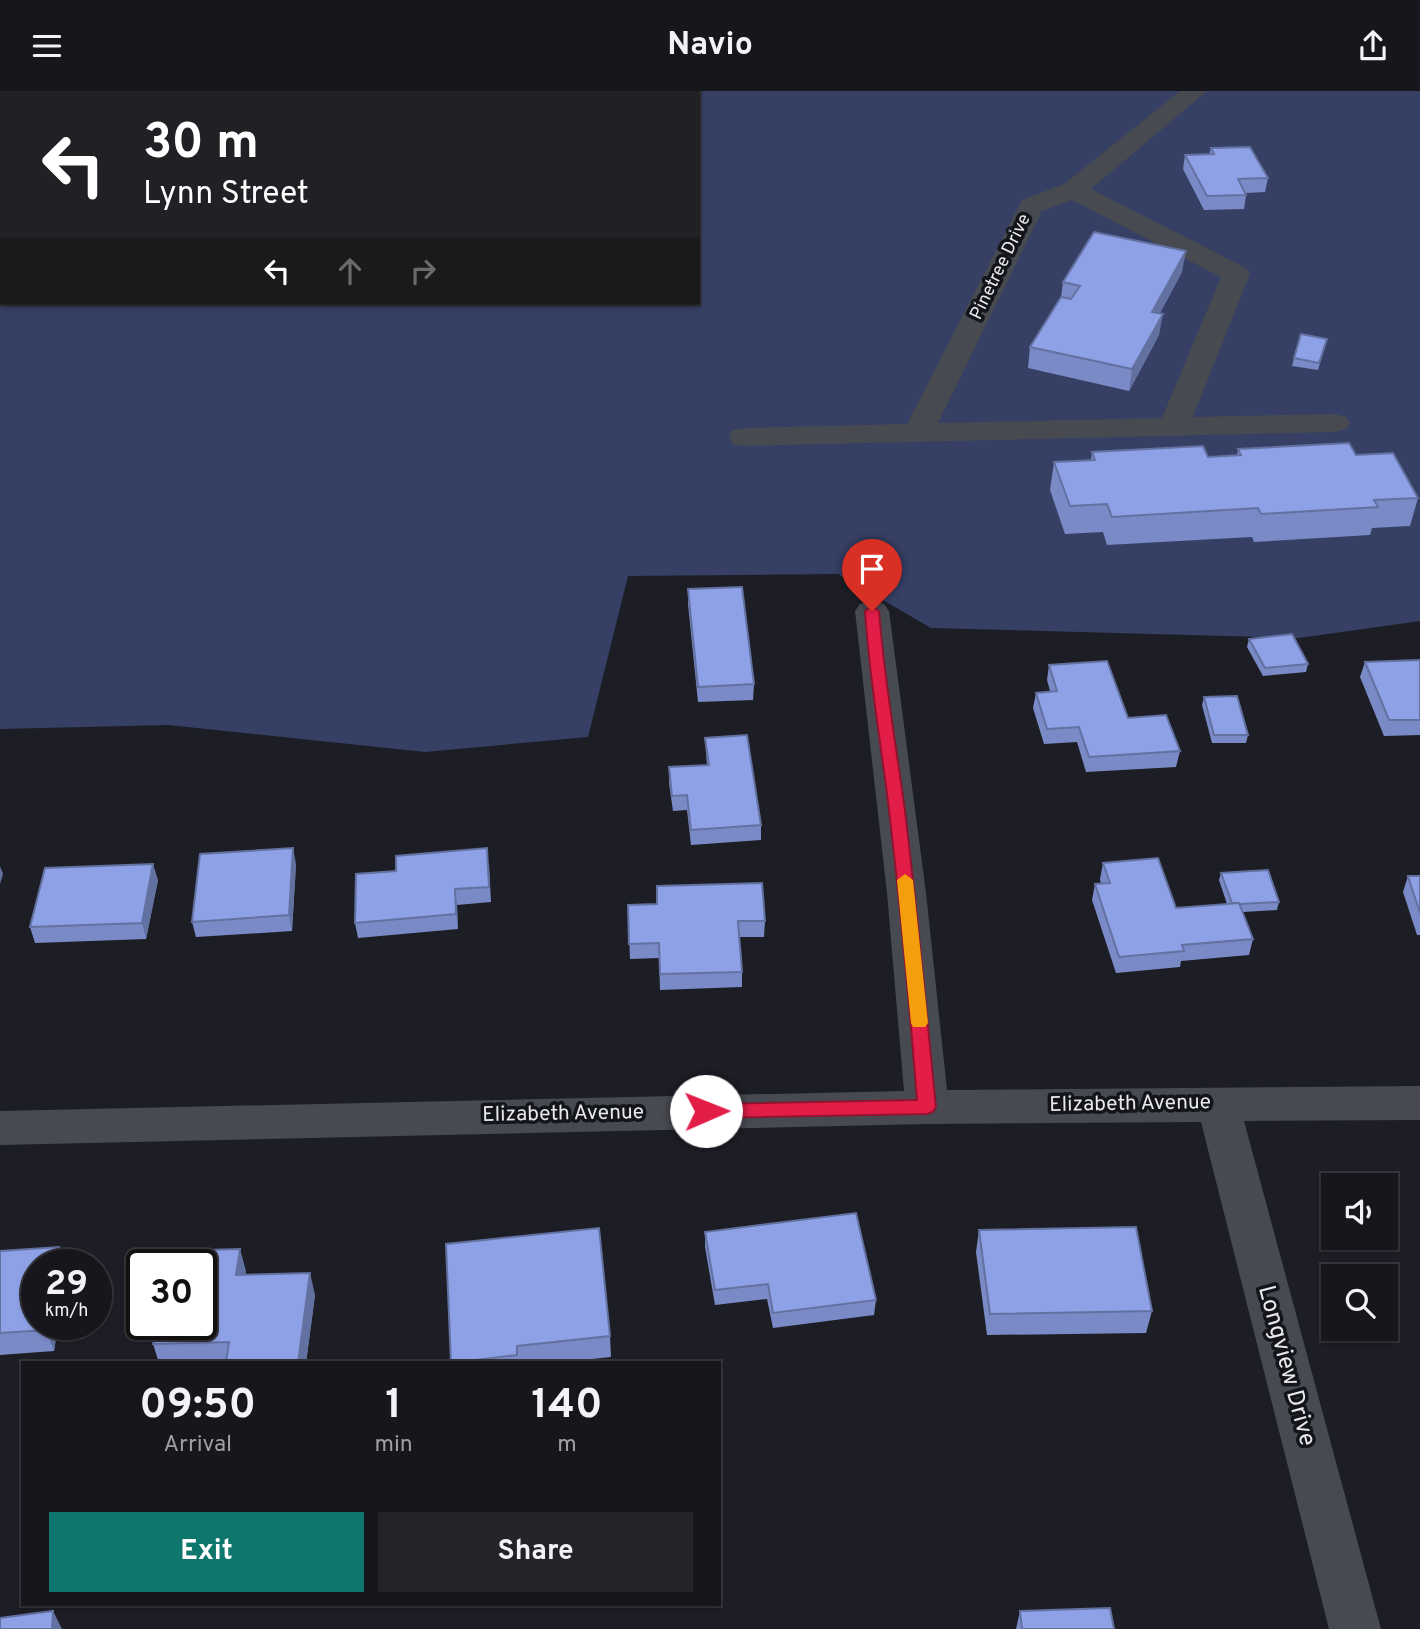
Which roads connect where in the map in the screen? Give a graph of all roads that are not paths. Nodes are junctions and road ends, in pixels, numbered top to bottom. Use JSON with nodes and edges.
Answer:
{"nodes":[{"id":1,"x":1195,"y":91,"type":"edge"},
{"id":2,"x":1073,"y":190,"type":"junction"},
{"id":3,"x":1335,"y":423,"type":"dead end"},
{"id":4,"x":1174,"y":426,"type":"junction"},
{"id":5,"x":918,"y":433,"type":"junction"},
{"id":6,"x":744,"y":437,"type":"dead end"},
{"id":7,"x":872,"y":611,"type":"dead end"},
{"id":8,"x":1218,"y":1103,"type":"junction"},
{"id":9,"x":1420,"y":1103,"type":"edge"},
{"id":10,"x":927,"y":1107,"type":"junction"},
{"id":11,"x":0,"y":1128,"type":"edge"},
{"id":12,"x":1355,"y":1629,"type":"edge"}],
"edges":[{"from":1,"to":2,"type":"street","name":"Pinetree Drive"},
{"from":2,"to":4,"type":"street"},
{"from":2,"to":5,"type":"street","name":"Pinetree Drive"},
{"from":3,"to":4,"type":"street"},
{"from":4,"to":5,"type":"street"},
{"from":5,"to":6,"type":"street"},
{"from":7,"to":10,"type":"street"},
{"from":8,"to":9,"type":"street","name":"Elizabeth Avenue"},
{"from":8,"to":10,"type":"street","name":"Elizabeth Avenue"},
{"from":8,"to":12,"type":"street","name":"Longview Drive"},
{"from":10,"to":11,"type":"street","name":"Elizabeth Avenue"}]}
